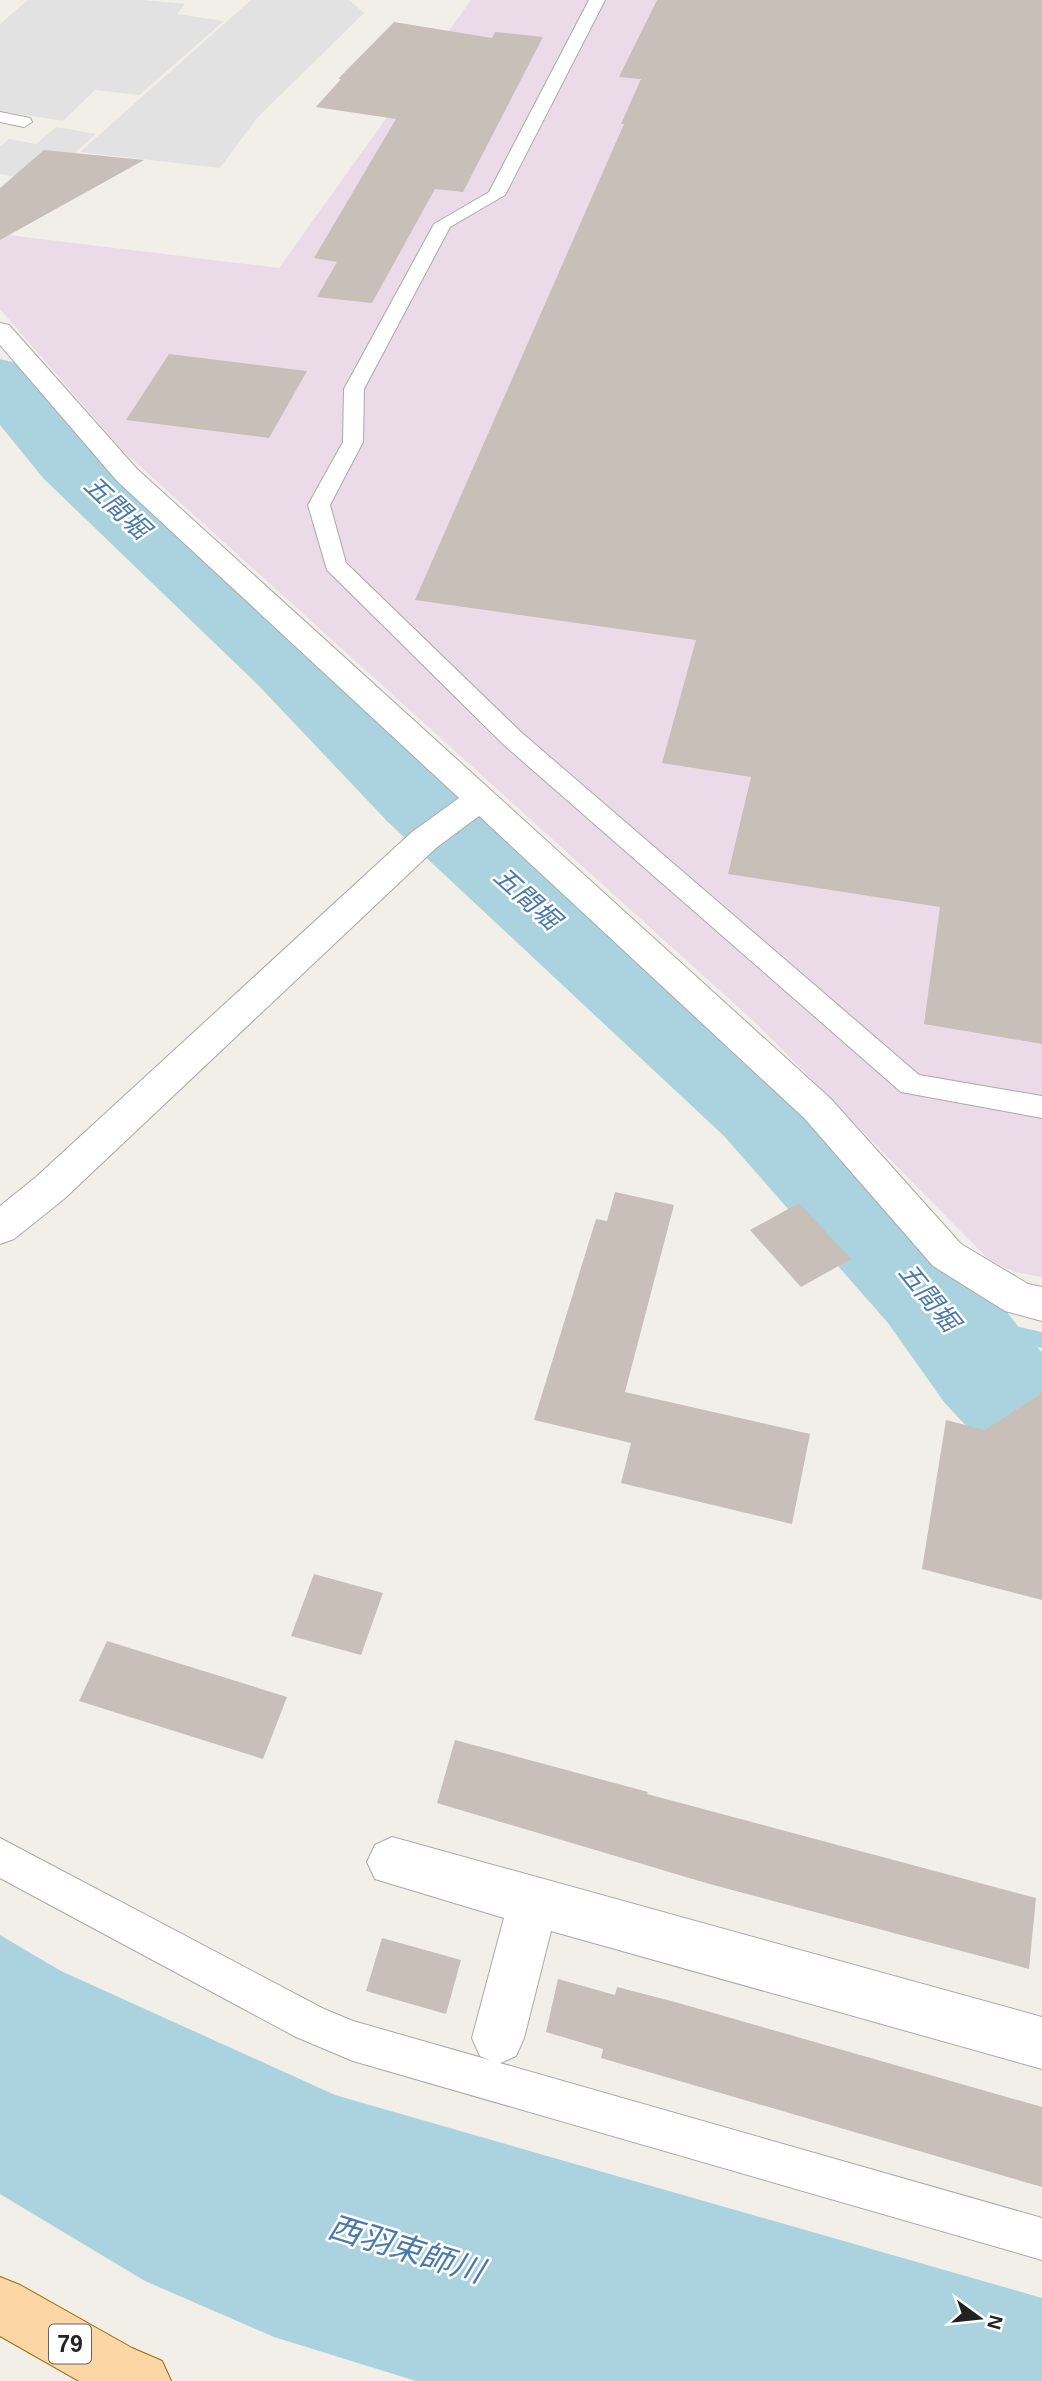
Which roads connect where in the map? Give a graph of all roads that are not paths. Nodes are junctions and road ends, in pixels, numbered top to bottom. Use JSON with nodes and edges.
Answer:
{"nodes":[{"id":1,"x":597,"y":0,"type":"edge"},
{"id":2,"x":0,"y":117,"type":"edge"},
{"id":3,"x":24,"y":122,"type":"dead end"},
{"id":4,"x":0,"y":330,"type":"edge"},
{"id":5,"x":471,"y":806,"type":"junction"},
{"id":6,"x":1042,"y":1107,"type":"edge"},
{"id":7,"x":0,"y":1228,"type":"edge"},
{"id":8,"x":1042,"y":1304,"type":"edge"},
{"id":9,"x":0,"y":1857,"type":"edge"},
{"id":10,"x":392,"y":1862,"type":"dead end"},
{"id":11,"x":533,"y":1902,"type":"junction"},
{"id":12,"x":498,"y":2038,"type":"dead end"},
{"id":13,"x":1042,"y":2043,"type":"edge"},
{"id":14,"x":1042,"y":2239,"type":"edge"},
{"id":15,"x":0,"y":2305,"type":"edge"},
{"id":16,"x":142,"y":2381,"type":"edge"}],
"edges":[{"from":1,"to":6,"type":"lane"},
{"from":2,"to":3,"type":"lane"},
{"from":4,"to":5,"type":"street"},
{"from":5,"to":7,"type":"street"},
{"from":5,"to":8,"type":"street"},
{"from":9,"to":14,"type":"lane"},
{"from":10,"to":11,"type":"street"},
{"from":11,"to":12,"type":"street"},
{"from":11,"to":13,"type":"street"},
{"from":15,"to":16,"type":"main road","number":"79"}]}
